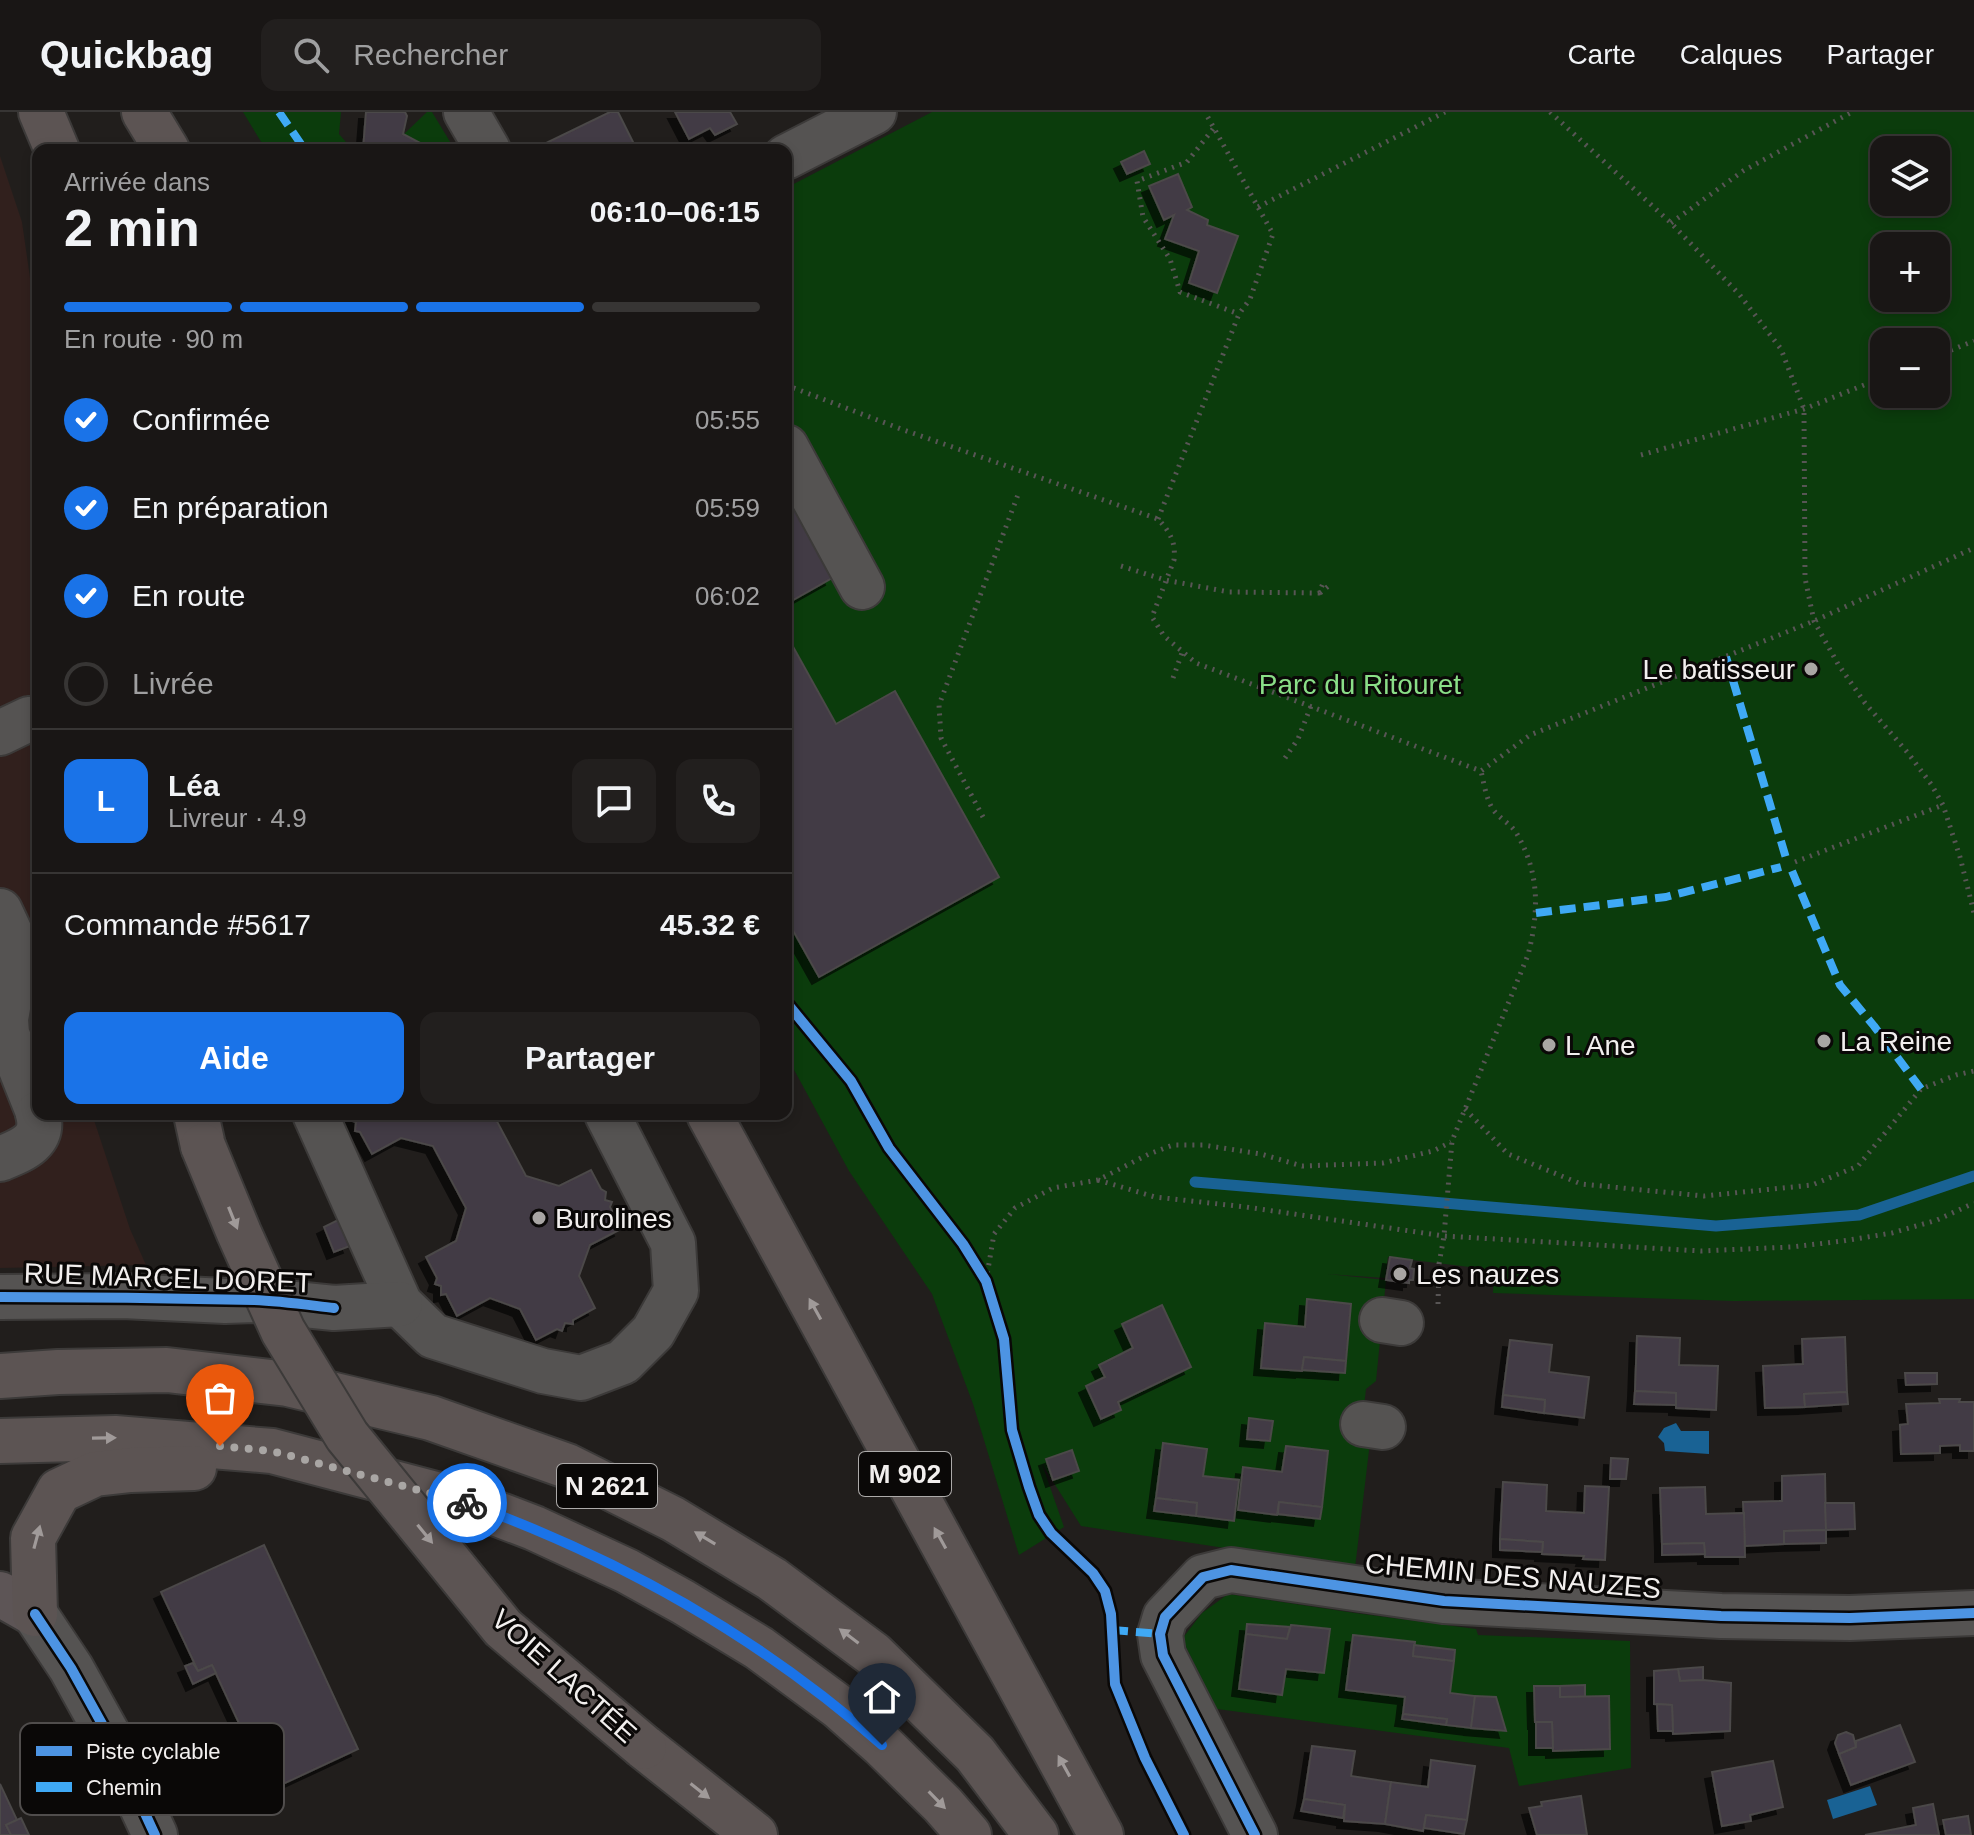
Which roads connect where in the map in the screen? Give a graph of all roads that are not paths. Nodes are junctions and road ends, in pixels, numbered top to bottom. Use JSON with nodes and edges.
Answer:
{"nodes":[{"id":1,"x":41,"y":112,"type":"edge"},
{"id":2,"x":144,"y":112,"type":"edge"},
{"id":3,"x":466,"y":112,"type":"edge"},
{"id":4,"x":874,"y":112,"type":"edge"},
{"id":5,"x":54,"y":144,"type":"edge"},
{"id":6,"x":163,"y":144,"type":"edge"},
{"id":7,"x":485,"y":144,"type":"edge"},
{"id":8,"x":792,"y":154,"type":"edge"},
{"id":9,"x":792,"y":458,"type":"edge"},
{"id":10,"x":862,"y":587,"type":"dead end"},
{"id":11,"x":0,"y":911,"type":"edge"},
{"id":12,"x":32,"y":1098,"type":"edge"},
{"id":13,"x":40,"y":1120,"type":"edge"},
{"id":14,"x":318,"y":1120,"type":"edge"},
{"id":15,"x":610,"y":1120,"type":"edge"},
{"id":16,"x":712,"y":1120,"type":"edge"},
{"id":17,"x":200,"y":1130,"type":"edge"},
{"id":18,"x":0,"y":1159,"type":"edge"},
{"id":19,"x":0,"y":1297,"type":"edge"},
{"id":20,"x":400,"y":1304,"type":"junction"},
{"id":21,"x":0,"y":1376,"type":"edge"},
{"id":22,"x":0,"y":1441,"type":"edge"},
{"id":23,"x":338,"y":1467,"type":"junction"},
{"id":24,"x":18,"y":1604,"type":"edge"},
{"id":25,"x":1974,"y":1613,"type":"edge"},
{"id":26,"x":101,"y":1723,"type":"edge"},
{"id":27,"x":146,"y":1815,"type":"edge"},
{"id":28,"x":155,"y":1835,"type":"edge"},
{"id":29,"x":755,"y":1835,"type":"edge"},
{"id":30,"x":969,"y":1835,"type":"edge"},
{"id":31,"x":1036,"y":1835,"type":"edge"},
{"id":32,"x":1101,"y":1835,"type":"edge"},
{"id":33,"x":1255,"y":1835,"type":"edge"}],
"edges":[{"from":1,"to":5,"type":"highway"},
{"from":2,"to":6,"type":"highway"},
{"from":3,"to":7,"type":"street"},
{"from":4,"to":8,"type":"street"},
{"from":9,"to":10,"type":"street"},
{"from":11,"to":12,"type":"street"},
{"from":13,"to":18,"type":"street"},
{"from":14,"to":20,"type":"street"},
{"from":15,"to":20,"type":"street"},
{"from":32,"to":16,"type":"highway","number":"M 902","one_way":true},
{"from":17,"to":29,"type":"highway","name":"VOIE LACTÉE","one_way":true,"bridge":true},
{"from":19,"to":20,"type":"street","name":"RUE MARCEL DORET"},
{"from":31,"to":21,"type":"highway","number":"N 2621","one_way":true},
{"from":22,"to":23,"type":"highway","number":"N 2621","one_way":true},
{"from":24,"to":23,"type":"highway","one_way":true},
{"from":23,"to":30,"type":"highway","number":"N 2621","one_way":true},
{"from":24,"to":26,"type":"street"},
{"from":25,"to":33,"type":"street","name":"CHEMIN DES NAUZES"},
{"from":27,"to":28,"type":"street"}]}
